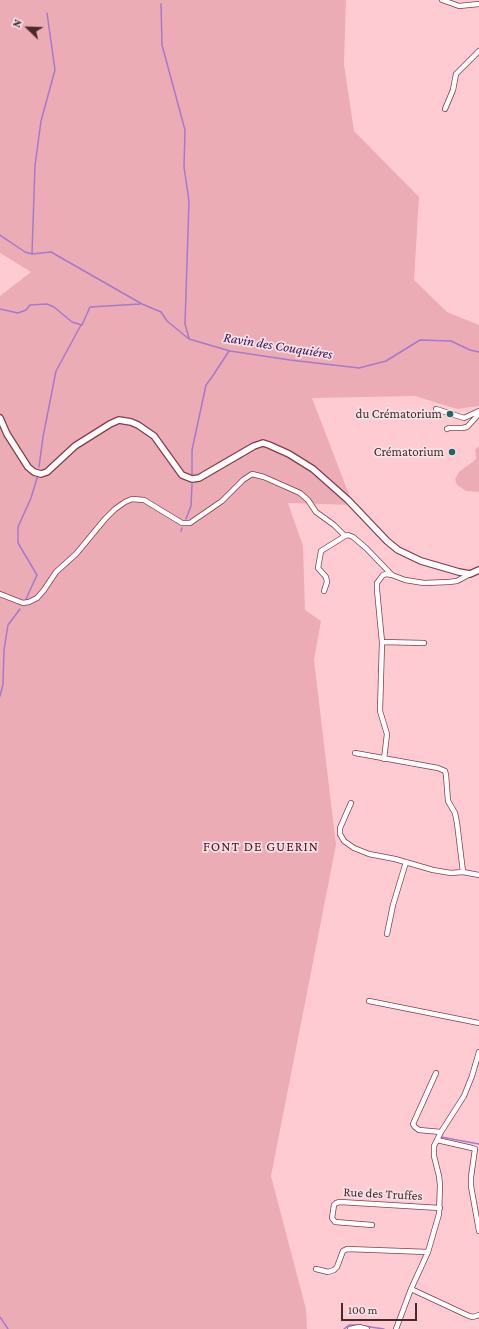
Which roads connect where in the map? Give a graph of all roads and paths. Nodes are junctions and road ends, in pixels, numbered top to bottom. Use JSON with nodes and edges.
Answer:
{"nodes":[{"id":1,"x":442,"y":0,"type":"edge"},
{"id":2,"x":479,"y":4,"type":"edge"},
{"id":3,"x":479,"y":51,"type":"edge"},
{"id":4,"x":445,"y":108,"type":"dead end"},
{"id":5,"x":436,"y":409,"type":"dead end"},
{"id":6,"x":479,"y":412,"type":"edge"},
{"id":7,"x":0,"y":418,"type":"edge"},
{"id":8,"x":446,"y":429,"type":"dead end"},
{"id":9,"x":345,"y":536,"type":"junction"},
{"id":10,"x":479,"y":570,"type":"edge"},
{"id":11,"x":470,"y":574,"type":"junction"},
{"id":12,"x":392,"y":575,"type":"junction"},
{"id":13,"x":324,"y":591,"type":"dead end"},
{"id":14,"x":0,"y":594,"type":"edge"},
{"id":15,"x":382,"y":642,"type":"junction"},
{"id":16,"x":424,"y":643,"type":"dead end"},
{"id":17,"x":355,"y":752,"type":"dead end"},
{"id":18,"x":384,"y":758,"type":"junction"},
{"id":19,"x":351,"y":803,"type":"dead end"},
{"id":20,"x":406,"y":862,"type":"junction"},
{"id":21,"x":463,"y":872,"type":"junction"},
{"id":22,"x":479,"y":876,"type":"edge"},
{"id":23,"x":387,"y":934,"type":"dead end"},
{"id":24,"x":369,"y":1001,"type":"dead end"},
{"id":25,"x":479,"y":1023,"type":"edge"},
{"id":26,"x":479,"y":1052,"type":"edge"},
{"id":27,"x":436,"y":1073,"type":"dead end"},
{"id":28,"x":441,"y":1132,"type":"junction"},
{"id":29,"x":437,"y":1140,"type":"junction"},
{"id":30,"x":440,"y":1208,"type":"junction"},
{"id":31,"x":372,"y":1226,"type":"dead end"},
{"id":32,"x":479,"y":1231,"type":"edge"},
{"id":33,"x":428,"y":1252,"type":"junction"},
{"id":34,"x":316,"y":1269,"type":"dead end"},
{"id":35,"x":412,"y":1288,"type":"junction"},
{"id":36,"x":479,"y":1315,"type":"edge"},
{"id":37,"x":350,"y":1329,"type":"edge"},
{"id":38,"x":367,"y":1329,"type":"edge"},
{"id":39,"x":396,"y":1329,"type":"edge"}],
"edges":[{"from":1,"to":2,"type":"street"},
{"from":3,"to":4,"type":"street"},
{"from":5,"to":6,"type":"street"},
{"from":6,"to":8,"type":"street"},
{"from":7,"to":11,"type":"street"},
{"from":9,"to":12,"type":"street"},
{"from":9,"to":13,"type":"street"},
{"from":9,"to":14,"type":"street"},
{"from":10,"to":11,"type":"street"},
{"from":11,"to":12,"type":"street"},
{"from":12,"to":15,"type":"street"},
{"from":15,"to":16,"type":"street"},
{"from":15,"to":18,"type":"street"},
{"from":17,"to":18,"type":"street"},
{"from":18,"to":21,"type":"street"},
{"from":19,"to":20,"type":"street"},
{"from":20,"to":21,"type":"street"},
{"from":20,"to":23,"type":"street"},
{"from":21,"to":22,"type":"street"},
{"from":24,"to":25,"type":"street"},
{"from":26,"to":28,"type":"street"},
{"from":27,"to":28,"type":"street"},
{"from":28,"to":29,"type":"street"},
{"from":29,"to":30,"type":"street"},
{"from":29,"to":32,"type":"street"},
{"from":30,"to":31,"type":"street","name":"Rue des Truffes"},
{"from":30,"to":33,"type":"street"},
{"from":33,"to":34,"type":"street"},
{"from":33,"to":35,"type":"street"},
{"from":35,"to":36,"type":"street"},
{"from":35,"to":39,"type":"street"},
{"from":37,"to":38,"type":"street"}]}
